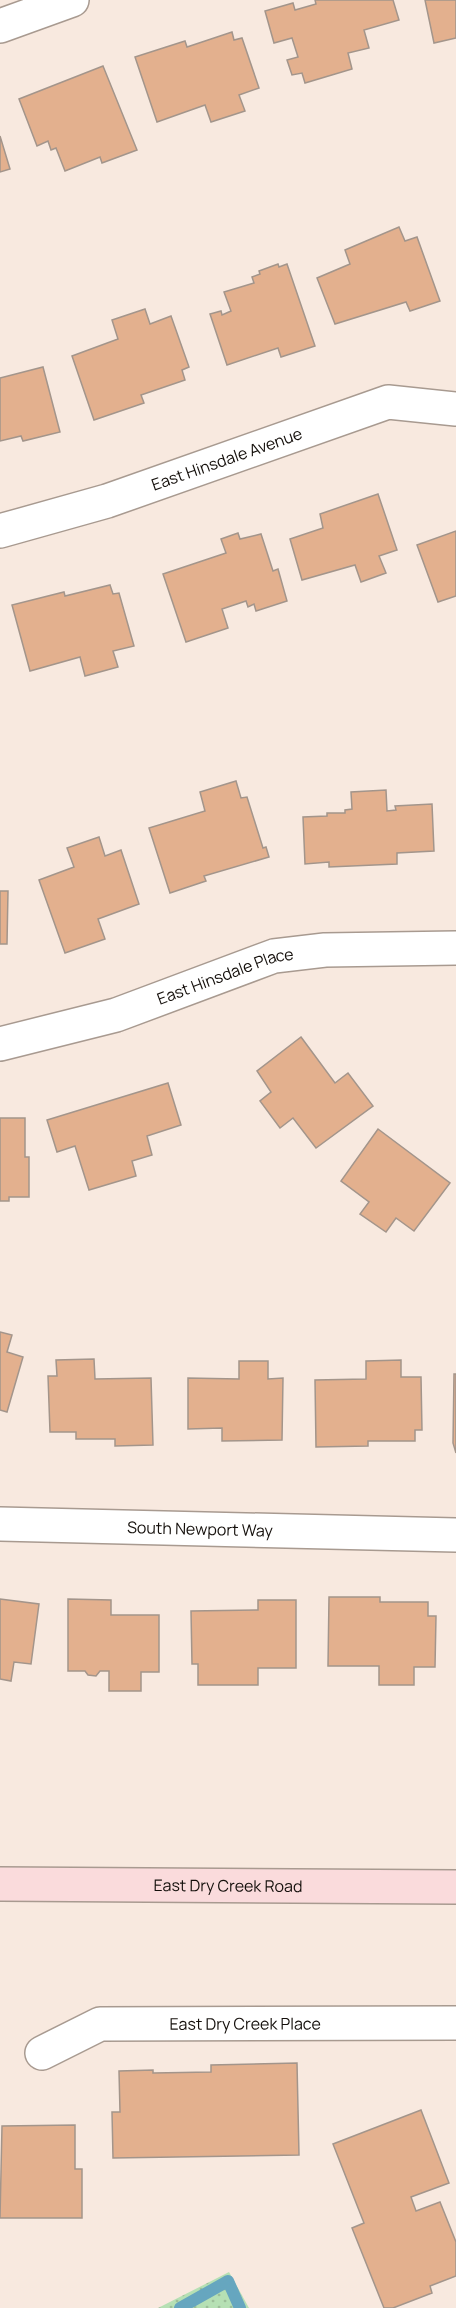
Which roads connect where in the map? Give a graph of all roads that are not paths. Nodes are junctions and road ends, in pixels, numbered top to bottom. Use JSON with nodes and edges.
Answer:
{"nodes":[{"id":1,"x":72,"y":0,"type":"edge"},
{"id":2,"x":0,"y":26,"type":"edge"},
{"id":3,"x":456,"y":409,"type":"edge"},
{"id":4,"x":0,"y":531,"type":"edge"},
{"id":5,"x":456,"y":948,"type":"edge"},
{"id":6,"x":0,"y":1044,"type":"edge"},
{"id":7,"x":0,"y":1524,"type":"edge"},
{"id":8,"x":456,"y":1534,"type":"edge"},
{"id":9,"x":0,"y":1884,"type":"edge"},
{"id":10,"x":456,"y":1887,"type":"edge"},
{"id":11,"x":456,"y":2024,"type":"edge"},
{"id":12,"x":42,"y":2053,"type":"dead end"}],
"edges":[{"from":1,"to":2,"type":"street"},
{"from":3,"to":4,"type":"street","name":"East Hinsdale Avenue"},
{"from":5,"to":6,"type":"street","name":"East Hinsdale Place"},
{"from":7,"to":8,"type":"street","name":"South Newport Way"},
{"from":9,"to":10,"type":"main road","name":"East Dry Creek Road"},
{"from":11,"to":12,"type":"street","name":"East Dry Creek Place"}]}
